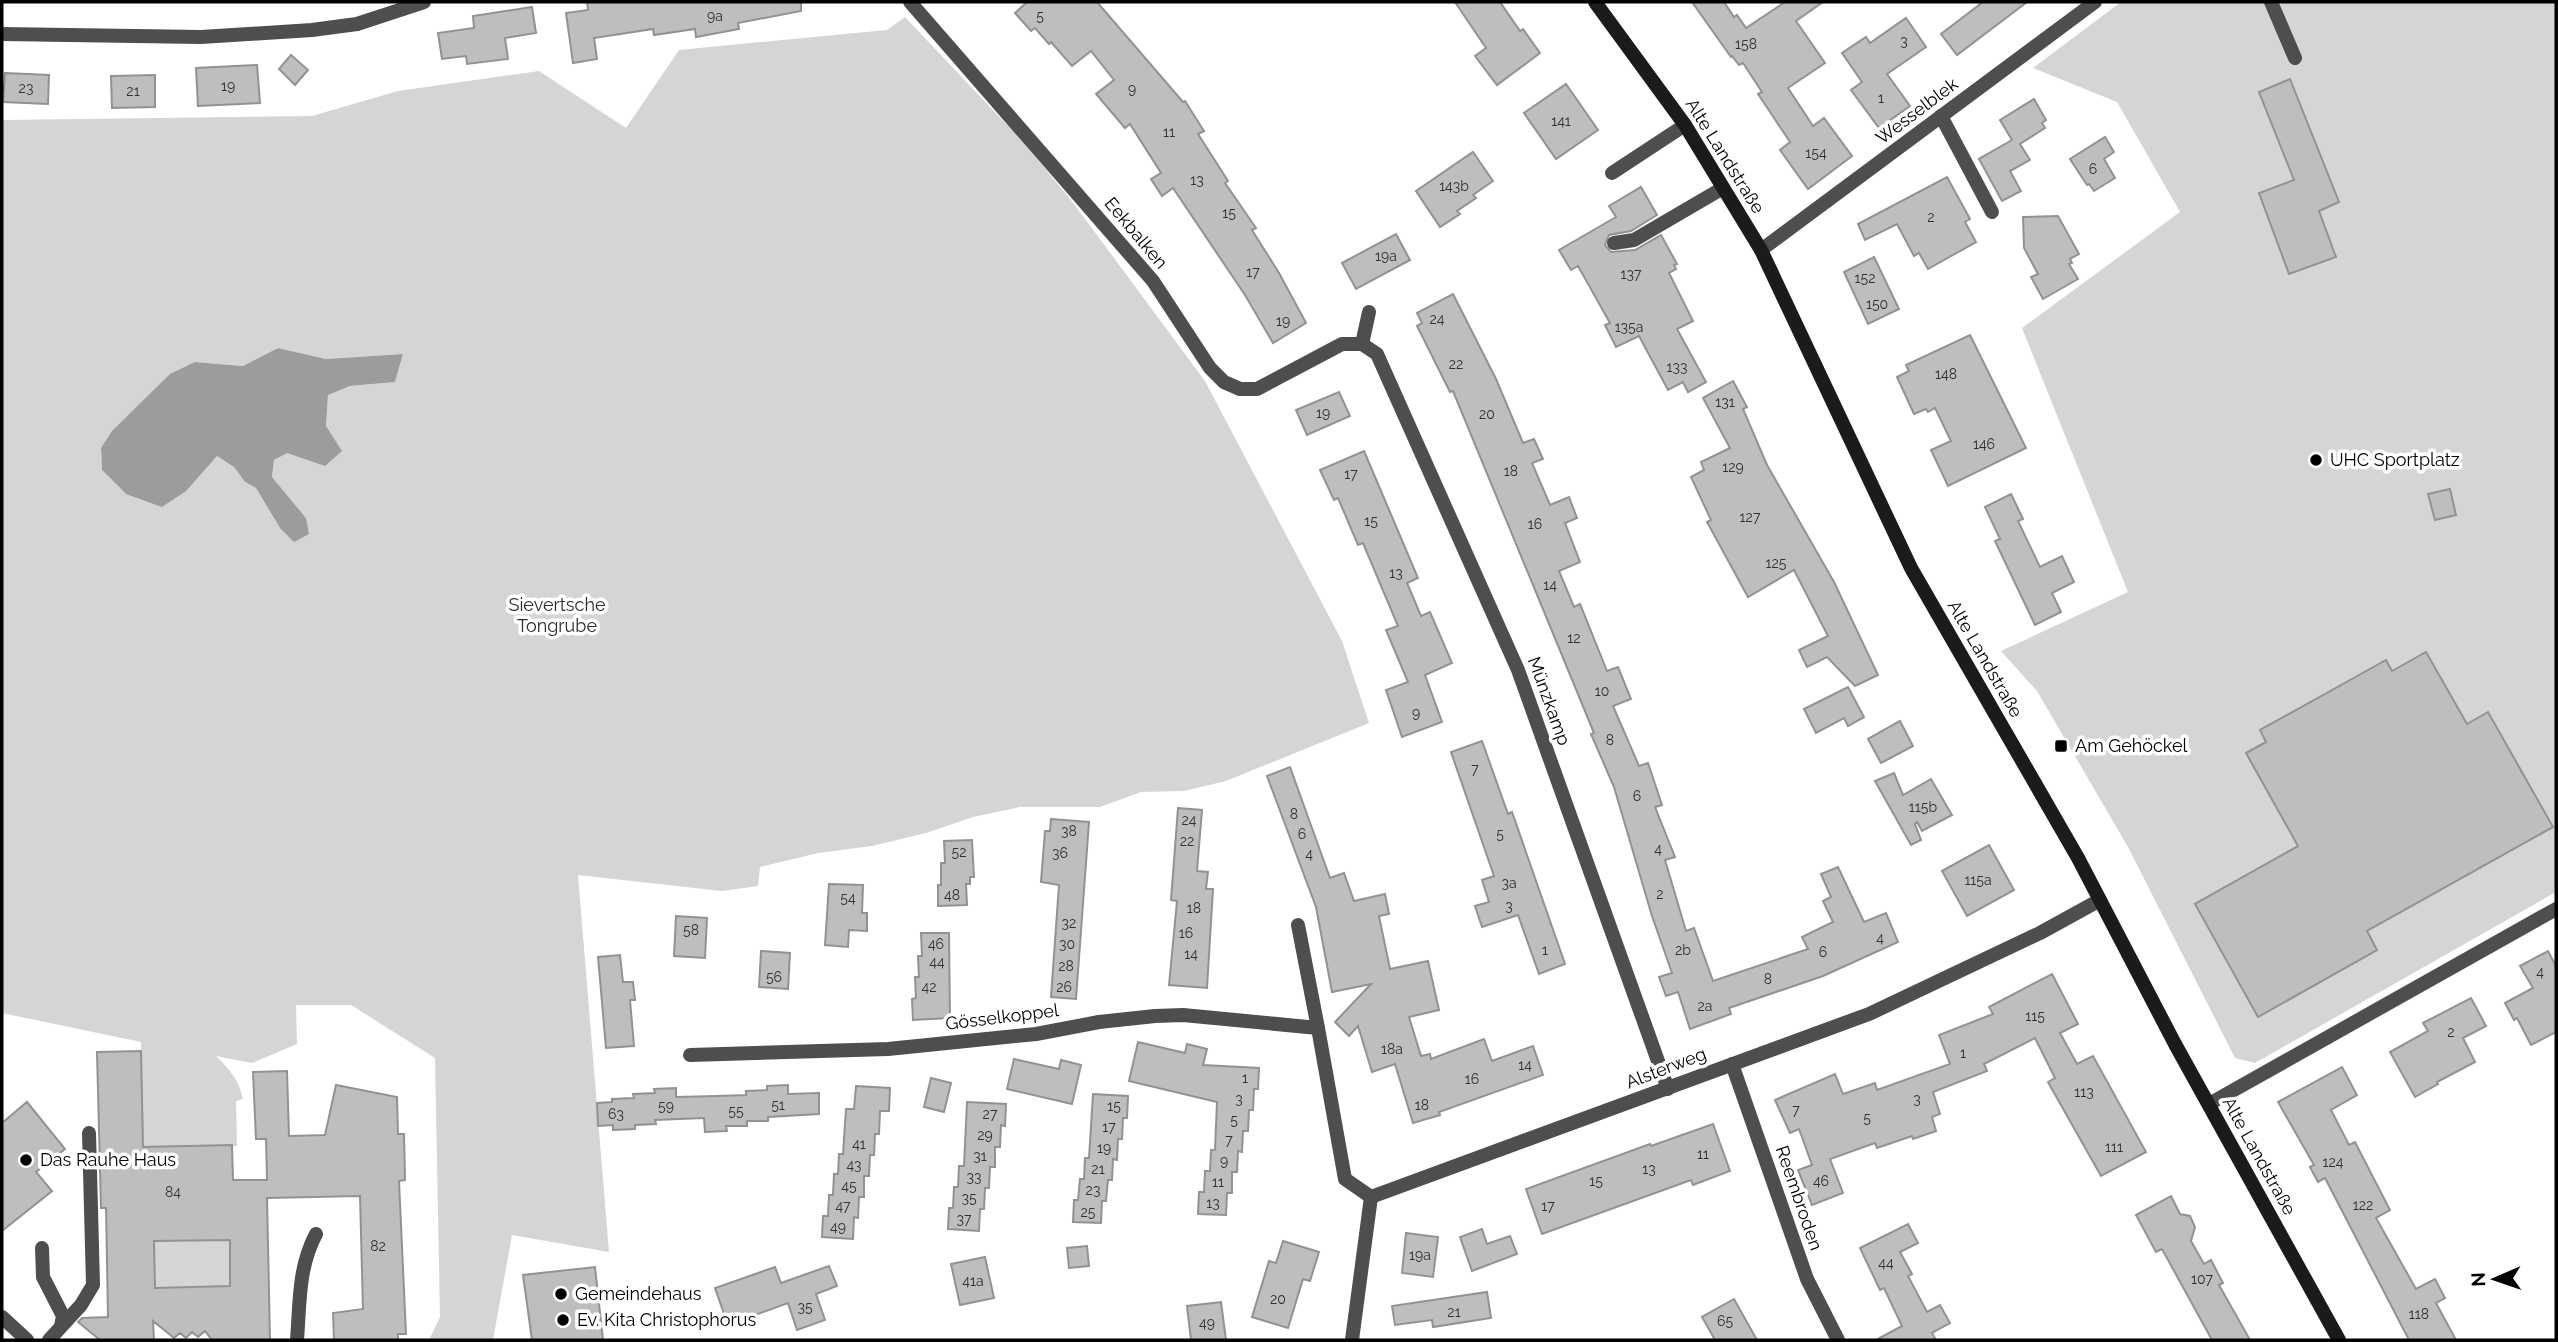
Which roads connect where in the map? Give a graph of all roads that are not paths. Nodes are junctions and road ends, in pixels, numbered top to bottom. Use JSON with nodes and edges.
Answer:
{"nodes":[{"id":1,"x":424,"y":2,"type":"edge"},
{"id":2,"x":910,"y":2,"type":"edge"},
{"id":3,"x":1595,"y":2,"type":"edge"},
{"id":4,"x":2095,"y":2,"type":"edge"},
{"id":5,"x":2271,"y":2,"type":"edge"},
{"id":6,"x":2,"y":34,"type":"edge"},
{"id":7,"x":2294,"y":58,"type":"dead end"},
{"id":8,"x":1941,"y":116,"type":"junction"},
{"id":9,"x":1685,"y":125,"type":"junction"},
{"id":10,"x":1612,"y":173,"type":"dead end"},
{"id":11,"x":1723,"y":188,"type":"junction"},
{"id":12,"x":1992,"y":212,"type":"dead end"},
{"id":13,"x":1614,"y":243,"type":"dead end"},
{"id":14,"x":1761,"y":250,"type":"junction"},
{"id":15,"x":1370,"y":312,"type":"dead end"},
{"id":16,"x":1362,"y":344,"type":"junction"},
{"id":17,"x":2100,"y":900,"type":"junction"},
{"id":18,"x":2556,"y":909,"type":"edge"},
{"id":19,"x":1298,"y":925,"type":"dead end"},
{"id":20,"x":1318,"y":1028,"type":"junction"},
{"id":21,"x":690,"y":1055,"type":"dead end"},
{"id":22,"x":1732,"y":1064,"type":"junction"},
{"id":23,"x":1668,"y":1088,"type":"junction"},
{"id":24,"x":2209,"y":1104,"type":"junction"},
{"id":25,"x":89,"y":1133,"type":"dead end"},
{"id":26,"x":1371,"y":1197,"type":"junction"},
{"id":27,"x":316,"y":1234,"type":"dead end"},
{"id":28,"x":43,"y":1248,"type":"dead end"},
{"id":29,"x":2,"y":1317,"type":"edge"},
{"id":30,"x":61,"y":1326,"type":"junction"},
{"id":31,"x":27,"y":1340,"type":"edge"},
{"id":32,"x":49,"y":1340,"type":"edge"},
{"id":33,"x":297,"y":1340,"type":"edge"},
{"id":34,"x":1352,"y":1340,"type":"edge"},
{"id":35,"x":1838,"y":1340,"type":"edge"},
{"id":36,"x":2339,"y":1340,"type":"edge"}],
"edges":[{"from":1,"to":6,"type":"street"},
{"from":2,"to":16,"type":"street","name":"Eekbalken"},
{"from":3,"to":9,"type":"main road","name":"Alte Landstraße"},
{"from":4,"to":8,"type":"street","name":"Wesselblek"},
{"from":5,"to":7,"type":"street"},
{"from":8,"to":12,"type":"street"},
{"from":8,"to":14,"type":"street","name":"Wesselblek"},
{"from":9,"to":10,"type":"street"},
{"from":9,"to":11,"type":"main road","name":"Alte Landstraße"},
{"from":11,"to":13,"type":"street"},
{"from":11,"to":14,"type":"main road","name":"Alte Landstraße"},
{"from":14,"to":17,"type":"main road","name":"Alte Landstraße"},
{"from":15,"to":16,"type":"street"},
{"from":16,"to":23,"type":"street","name":"Münzkamp"},
{"from":17,"to":22,"type":"street","name":"Alsterweg"},
{"from":17,"to":24,"type":"main road","name":"Alte Landstraße"},
{"from":18,"to":24,"type":"street"},
{"from":19,"to":20,"type":"street"},
{"from":20,"to":21,"type":"street","name":"Gösselkoppel"},
{"from":20,"to":26,"type":"street"},
{"from":22,"to":23,"type":"street","name":"Alsterweg"},
{"from":22,"to":35,"type":"street","name":"Reembroden"},
{"from":23,"to":26,"type":"street","name":"Alsterweg"},
{"from":24,"to":36,"type":"main road","name":"Alte Landstraße"},
{"from":25,"to":30,"type":"street"},
{"from":26,"to":34,"type":"street"},
{"from":27,"to":33,"type":"street"},
{"from":28,"to":30,"type":"street"},
{"from":29,"to":31,"type":"street"},
{"from":30,"to":32,"type":"street"}]}
